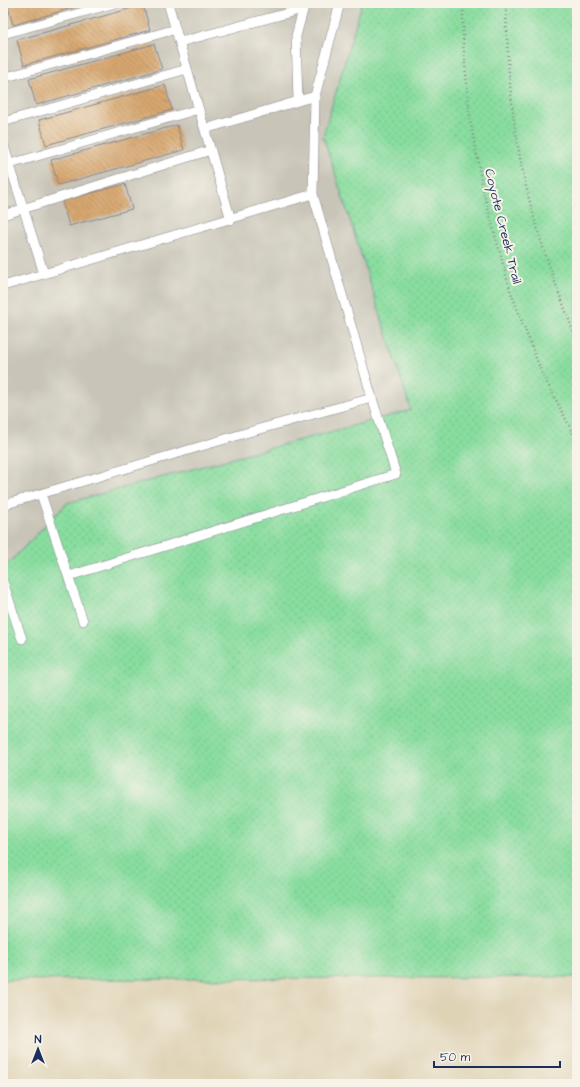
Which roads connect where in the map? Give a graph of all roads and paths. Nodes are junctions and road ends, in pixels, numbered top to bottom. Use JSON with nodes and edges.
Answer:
{"nodes":[{"id":1,"x":116,"y":3,"type":"edge"},
{"id":2,"x":168,"y":3,"type":"edge"},
{"id":3,"x":340,"y":3,"type":"edge"},
{"id":4,"x":463,"y":3,"type":"edge"},
{"id":5,"x":506,"y":3,"type":"edge"},
{"id":6,"x":304,"y":6,"type":"edge"},
{"id":7,"x":176,"y":29,"type":"junction"},
{"id":8,"x":3,"y":34,"type":"edge"},
{"id":9,"x":180,"y":42,"type":"junction"},
{"id":10,"x":187,"y":69,"type":"junction"},
{"id":11,"x":3,"y":78,"type":"edge"},
{"id":12,"x":315,"y":96,"type":"junction"},
{"id":13,"x":298,"y":100,"type":"junction"},
{"id":14,"x":199,"y":109,"type":"junction"},
{"id":15,"x":3,"y":122,"type":"edge"},
{"id":16,"x":205,"y":129,"type":"junction"},
{"id":17,"x":3,"y":143,"type":"edge"},
{"id":18,"x":211,"y":150,"type":"junction"},
{"id":19,"x":10,"y":164,"type":"junction"},
{"id":20,"x":313,"y":194,"type":"junction"},
{"id":21,"x":24,"y":208,"type":"junction"},
{"id":22,"x":3,"y":215,"type":"edge"},
{"id":23,"x":231,"y":220,"type":"junction"},
{"id":24,"x":44,"y":274,"type":"junction"},
{"id":25,"x":3,"y":286,"type":"edge"},
{"id":26,"x":577,"y":341,"type":"edge"},
{"id":27,"x":372,"y":398,"type":"junction"},
{"id":28,"x":577,"y":441,"type":"edge"},
{"id":29,"x":41,"y":494,"type":"junction"},
{"id":30,"x":3,"y":505,"type":"edge"},
{"id":31,"x":69,"y":576,"type":"junction"},
{"id":32,"x":3,"y":582,"type":"edge"},
{"id":33,"x":83,"y":621,"type":"dead end"},
{"id":34,"x":22,"y":639,"type":"dead end"}],
"edges":[{"from":1,"to":8,"type":"lane"},
{"from":2,"to":7,"type":"lane"},
{"from":3,"to":12,"type":"lane"},
{"from":4,"to":28,"type":"path","name":"Coyote Creek Trail"},
{"from":5,"to":26,"type":"path"},
{"from":6,"to":9,"type":"lane"},
{"from":6,"to":13,"type":"lane"},
{"from":7,"to":9,"type":"lane"},
{"from":7,"to":11,"type":"lane"},
{"from":9,"to":10,"type":"lane"},
{"from":10,"to":14,"type":"lane"},
{"from":10,"to":15,"type":"lane"},
{"from":12,"to":13,"type":"lane"},
{"from":12,"to":20,"type":"lane"},
{"from":13,"to":16,"type":"lane"},
{"from":14,"to":16,"type":"lane"},
{"from":14,"to":19,"type":"lane"},
{"from":16,"to":18,"type":"lane"},
{"from":17,"to":19,"type":"lane"},
{"from":18,"to":21,"type":"lane"},
{"from":18,"to":23,"type":"lane"},
{"from":19,"to":21,"type":"lane"},
{"from":20,"to":23,"type":"lane"},
{"from":20,"to":27,"type":"lane"},
{"from":21,"to":22,"type":"lane"},
{"from":21,"to":24,"type":"lane"},
{"from":23,"to":24,"type":"lane"},
{"from":24,"to":25,"type":"lane"},
{"from":27,"to":29,"type":"lane"},
{"from":27,"to":31,"type":"lane"},
{"from":29,"to":30,"type":"lane"},
{"from":29,"to":31,"type":"lane"},
{"from":31,"to":33,"type":"lane"},
{"from":32,"to":34,"type":"lane"}]}
